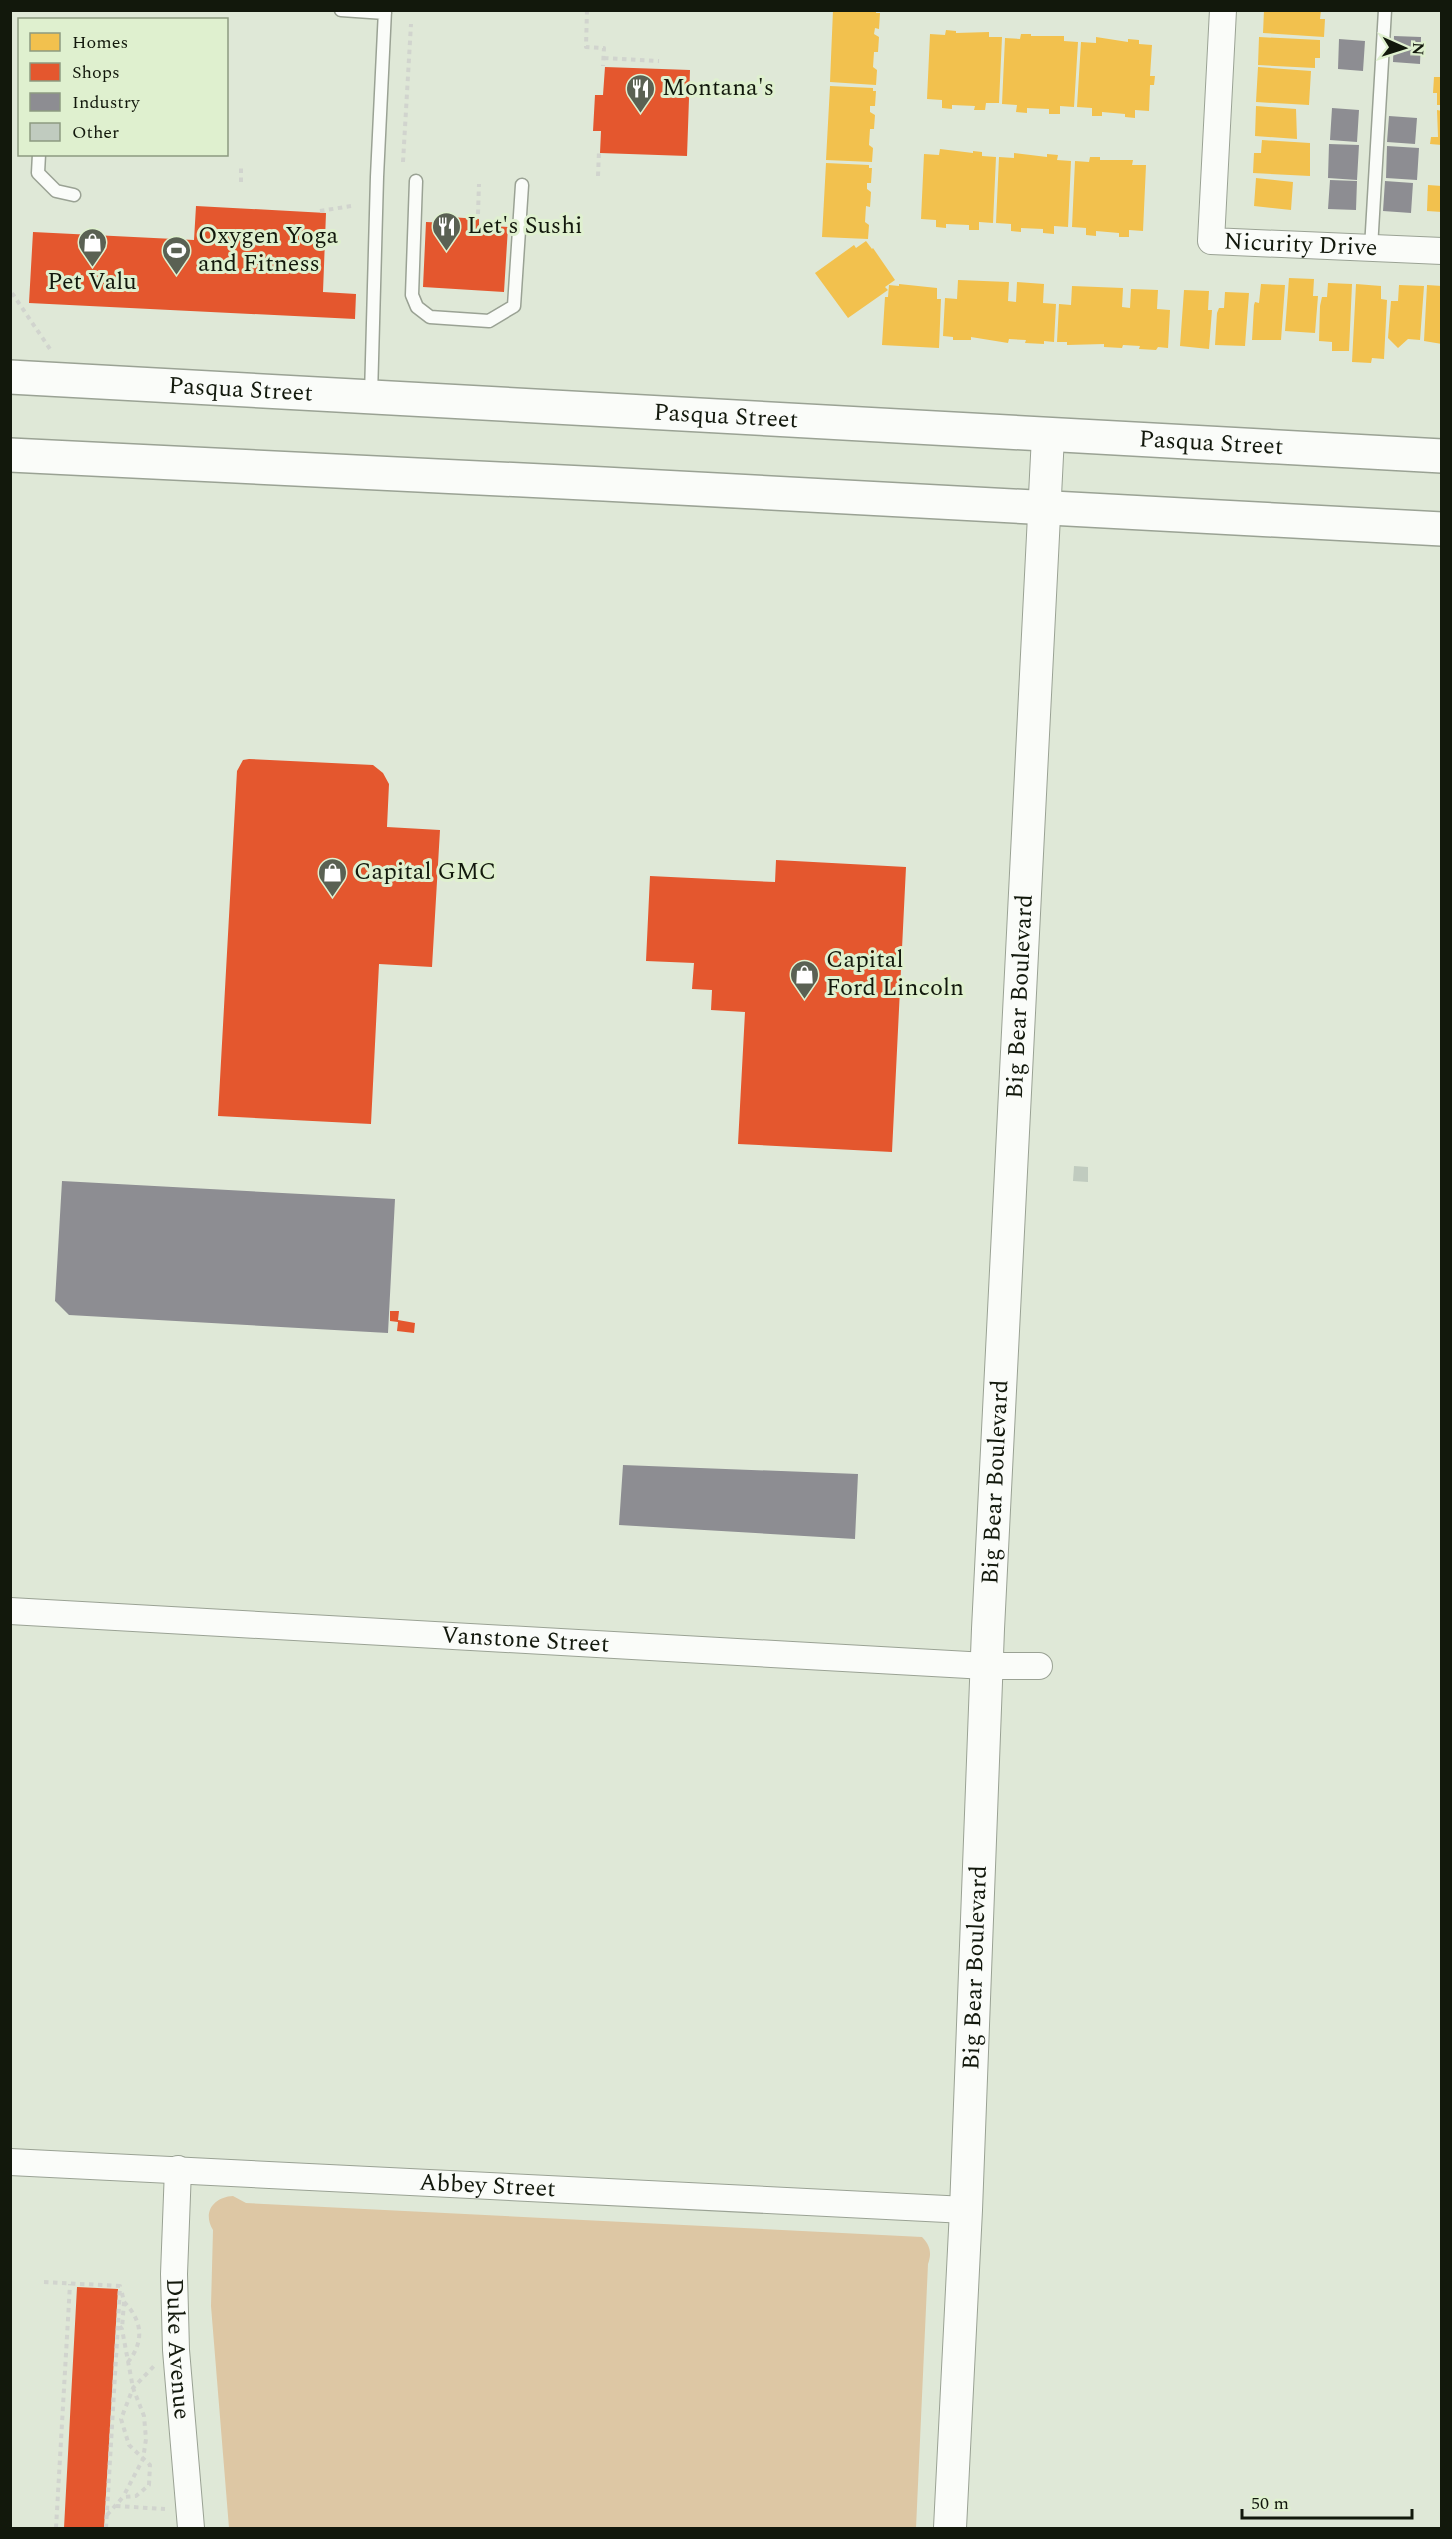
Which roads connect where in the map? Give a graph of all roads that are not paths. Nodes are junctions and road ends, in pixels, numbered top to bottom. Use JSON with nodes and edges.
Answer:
{"nodes":[{"id":1,"x":341,"y":10,"type":"edge"},
{"id":2,"x":1224,"y":10,"type":"edge"},
{"id":3,"x":1384,"y":10,"type":"edge"},
{"id":4,"x":385,"y":12,"type":"edge"},
{"id":5,"x":39,"y":156,"type":"edge"},
{"id":6,"x":416,"y":181,"type":"dead end"},
{"id":7,"x":522,"y":185,"type":"dead end"},
{"id":8,"x":74,"y":195,"type":"dead end"},
{"id":9,"x":1371,"y":248,"type":"junction"},
{"id":10,"x":1442,"y":250,"type":"edge"},
{"id":11,"x":10,"y":377,"type":"edge"},
{"id":12,"x":371,"y":398,"type":"junction"},
{"id":13,"x":1048,"y":435,"type":"junction"},
{"id":14,"x":10,"y":455,"type":"edge"},
{"id":15,"x":1442,"y":456,"type":"edge"},
{"id":16,"x":1044,"y":506,"type":"junction"},
{"id":17,"x":1442,"y":529,"type":"edge"},
{"id":18,"x":10,"y":1611,"type":"edge"},
{"id":19,"x":986,"y":1666,"type":"junction"},
{"id":20,"x":1039,"y":1666,"type":"dead end"},
{"id":21,"x":10,"y":2162,"type":"edge"},
{"id":22,"x":178,"y":2169,"type":"junction"},
{"id":23,"x":966,"y":2210,"type":"junction"},
{"id":24,"x":191,"y":2529,"type":"edge"},
{"id":25,"x":950,"y":2529,"type":"edge"}],
"edges":[{"from":1,"to":4,"type":"lane"},
{"from":2,"to":9,"type":"street","name":"Nicurity Drive"},
{"from":3,"to":9,"type":"lane"},
{"from":4,"to":12,"type":"lane"},
{"from":5,"to":8,"type":"lane"},
{"from":6,"to":7,"type":"lane"},
{"from":9,"to":10,"type":"street","name":"Nicurity Drive"},
{"from":11,"to":12,"type":"main road","name":"Pasqua Street"},
{"from":12,"to":13,"type":"main road","name":"Pasqua Street"},
{"from":13,"to":15,"type":"main road","name":"Pasqua Street"},
{"from":13,"to":16,"type":"street","name":"Big Bear Boulevard"},
{"from":14,"to":16,"type":"main road"},
{"from":16,"to":17,"type":"main road"},
{"from":16,"to":19,"type":"street","name":"Big Bear Boulevard"},
{"from":18,"to":19,"type":"street","name":"Vanstone Street"},
{"from":19,"to":20,"type":"street","name":"Vanstone Street"},
{"from":19,"to":23,"type":"street","name":"Big Bear Boulevard"},
{"from":21,"to":22,"type":"street","name":"Abbey Street"},
{"from":22,"to":23,"type":"street","name":"Abbey Street"},
{"from":22,"to":24,"type":"street","name":"Duke Avenue"},
{"from":23,"to":25,"type":"street","name":"Big Bear Boulevard"}]}
